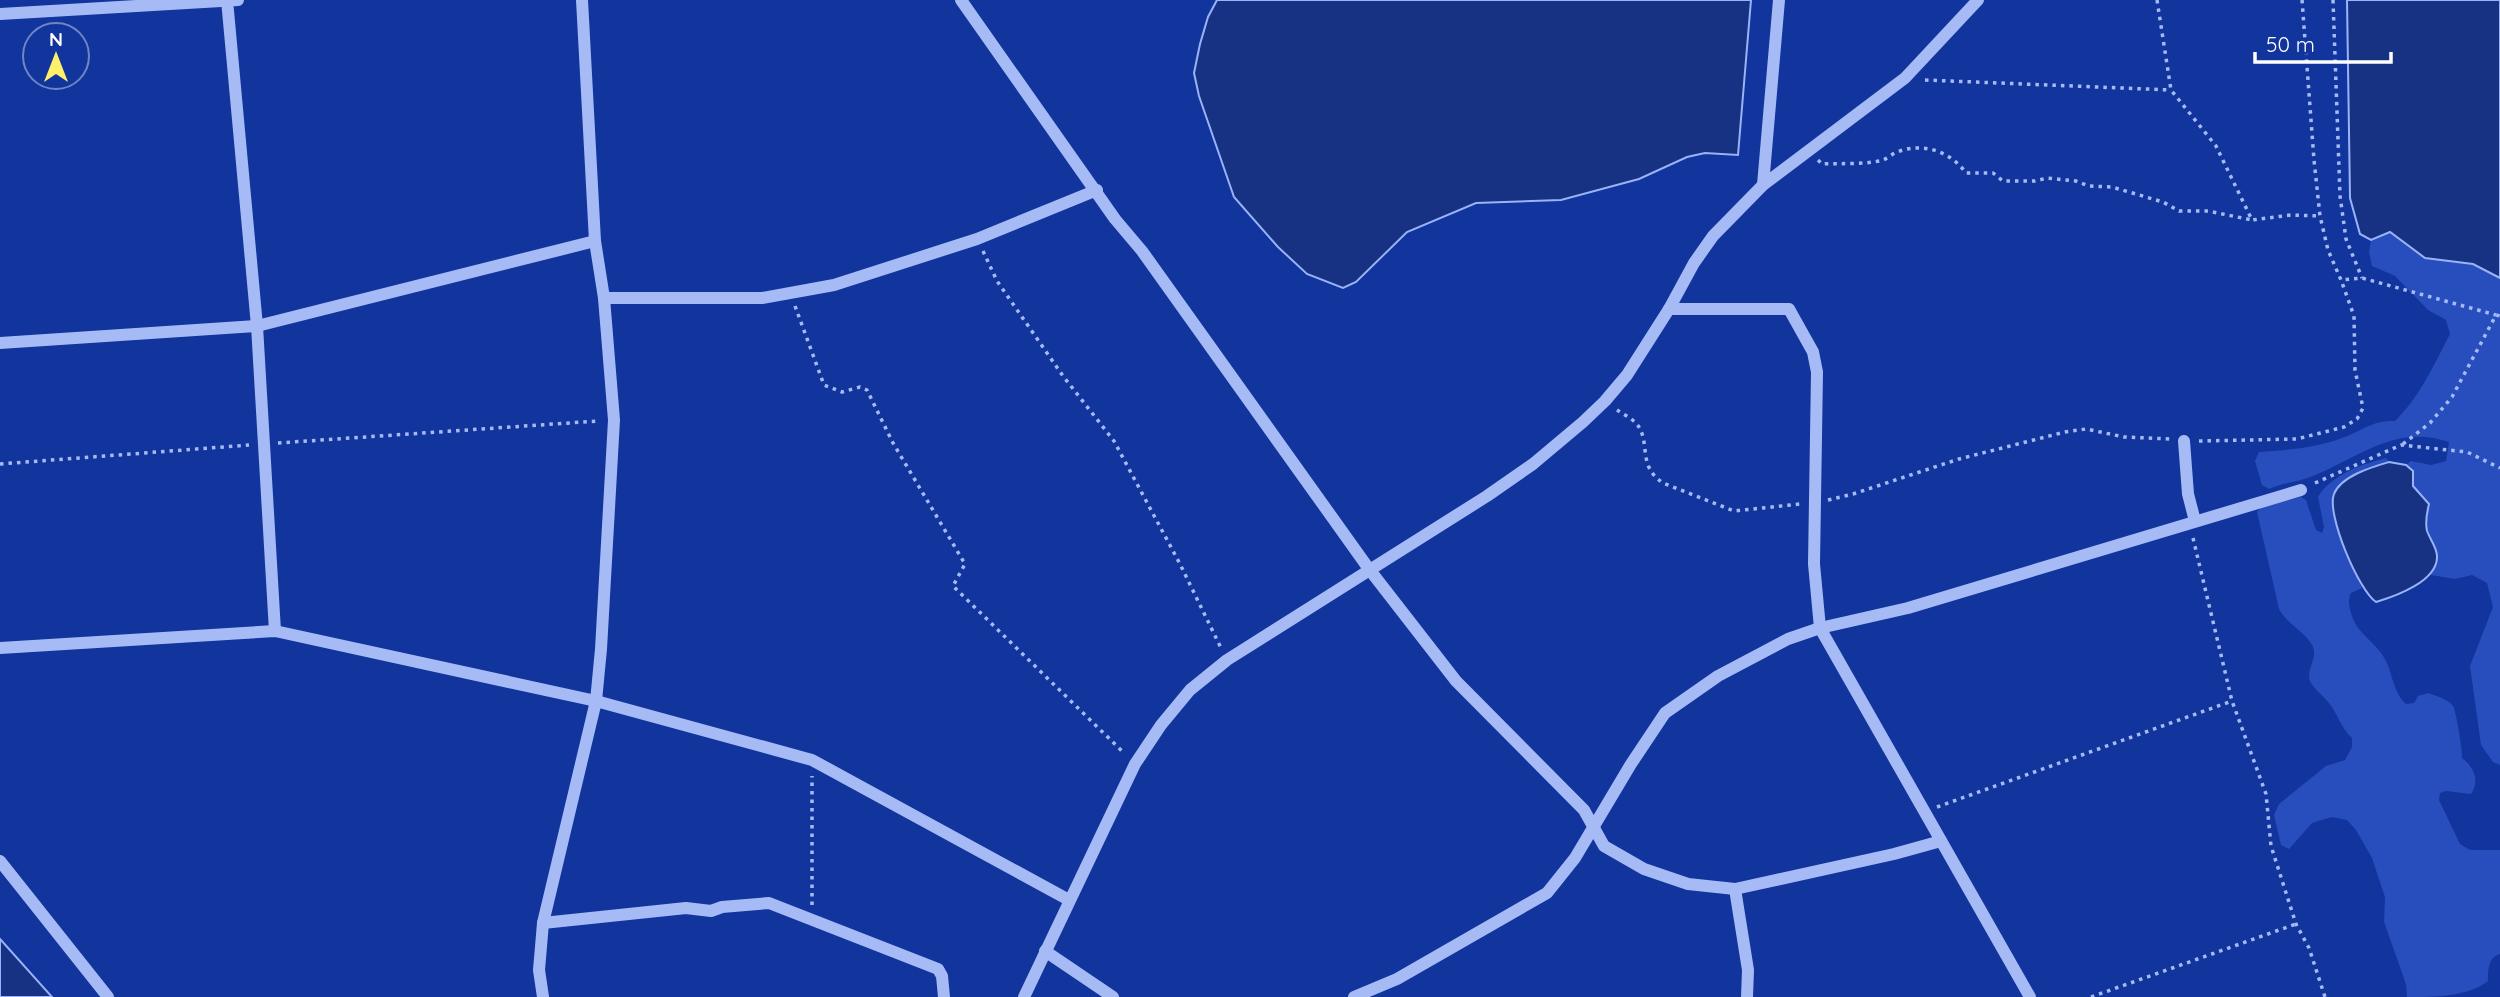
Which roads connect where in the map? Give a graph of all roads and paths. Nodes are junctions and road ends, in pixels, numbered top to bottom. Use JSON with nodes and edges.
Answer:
{"nodes":[{"id":1,"x":227,"y":0,"type":"edge"},
{"id":2,"x":238,"y":0,"type":"edge"},
{"id":3,"x":582,"y":0,"type":"edge"},
{"id":4,"x":961,"y":0,"type":"edge"},
{"id":5,"x":1779,"y":0,"type":"edge"},
{"id":6,"x":1978,"y":0,"type":"edge"},
{"id":7,"x":2157,"y":0,"type":"edge"},
{"id":8,"x":2302,"y":0,"type":"edge"},
{"id":9,"x":2333,"y":0,"type":"edge"},
{"id":10,"x":0,"y":14,"type":"edge"},
{"id":11,"x":1912,"y":70,"type":"junction"},
{"id":12,"x":2171,"y":90,"type":"junction"},
{"id":13,"x":1809,"y":151,"type":"junction"},
{"id":14,"x":1763,"y":185,"type":"junction"},
{"id":15,"x":1097,"y":190,"type":"junction"},
{"id":16,"x":2320,"y":216,"type":"junction"},
{"id":17,"x":2252,"y":220,"type":"junction"},
{"id":18,"x":977,"y":239,"type":"junction"},
{"id":19,"x":595,"y":241,"type":"junction"},
{"id":20,"x":2362,"y":278,"type":"junction"},
{"id":21,"x":2341,"y":280,"type":"junction"},
{"id":22,"x":791,"y":294,"type":"junction"},
{"id":23,"x":604,"y":298,"type":"junction"},
{"id":24,"x":1670,"y":309,"type":"junction"},
{"id":25,"x":2498,"y":316,"type":"edge"},
{"id":26,"x":257,"y":326,"type":"junction"},
{"id":27,"x":0,"y":343,"type":"edge"},
{"id":28,"x":1605,"y":401,"type":"junction"},
{"id":29,"x":614,"y":420,"type":"junction"},
{"id":30,"x":2184,"y":441,"type":"junction"},
{"id":31,"x":263,"y":444,"type":"junction"},
{"id":32,"x":2401,"y":445,"type":"junction"},
{"id":33,"x":0,"y":464,"type":"edge"},
{"id":34,"x":2500,"y":468,"type":"edge"},
{"id":35,"x":2301,"y":490,"type":"joint"},
{"id":36,"x":1815,"y":502,"type":"junction"},
{"id":37,"x":2192,"y":522,"type":"junction"},
{"id":38,"x":1369,"y":569,"type":"junction"},
{"id":39,"x":1820,"y":628,"type":"junction"},
{"id":40,"x":275,"y":631,"type":"junction"},
{"id":41,"x":0,"y":648,"type":"edge"},
{"id":42,"x":1227,"y":660,"type":"junction"},
{"id":43,"x":596,"y":701,"type":"junction"},
{"id":44,"x":2232,"y":701,"type":"junction"},
{"id":45,"x":812,"y":760,"type":"junction"},
{"id":46,"x":1135,"y":764,"type":"junction"},
{"id":47,"x":1924,"y":811,"type":"junction"},
{"id":48,"x":1594,"y":828,"type":"junction"},
{"id":49,"x":1941,"y":841,"type":"junction"},
{"id":50,"x":0,"y":861,"type":"edge"},
{"id":51,"x":1735,"y":889,"type":"junction"},
{"id":52,"x":1069,"y":901,"type":"junction"},
{"id":53,"x":812,"y":921,"type":"junction"},
{"id":54,"x":543,"y":923,"type":"junction"},
{"id":55,"x":2295,"y":924,"type":"junction"},
{"id":56,"x":1045,"y":951,"type":"junction"},
{"id":57,"x":108,"y":997,"type":"edge"},
{"id":58,"x":543,"y":997,"type":"edge"},
{"id":59,"x":944,"y":997,"type":"edge"},
{"id":60,"x":1024,"y":997,"type":"edge"},
{"id":61,"x":1113,"y":997,"type":"edge"},
{"id":62,"x":1353,"y":997,"type":"edge"},
{"id":63,"x":1747,"y":997,"type":"edge"},
{"id":64,"x":2030,"y":997,"type":"edge"},
{"id":65,"x":2091,"y":997,"type":"edge"},
{"id":66,"x":2325,"y":997,"type":"edge"}],
"edges":[{"from":1,"to":2,"type":"street"},
{"from":1,"to":10,"type":"street"},
{"from":1,"to":26,"type":"street"},
{"from":3,"to":19,"type":"street"},
{"from":4,"to":15,"type":"street"},
{"from":5,"to":14,"type":"street"},
{"from":6,"to":11,"type":"street"},
{"from":7,"to":12,"type":"path"},
{"from":8,"to":16,"type":"path"},
{"from":9,"to":20,"type":"path"},
{"from":11,"to":12,"type":"path"},
{"from":11,"to":13,"type":"street"},
{"from":12,"to":17,"type":"path"},
{"from":13,"to":14,"type":"street"},
{"from":13,"to":17,"type":"path"},
{"from":14,"to":24,"type":"street"},
{"from":15,"to":18,"type":"street"},
{"from":15,"to":38,"type":"street"},
{"from":16,"to":17,"type":"path"},
{"from":16,"to":21,"type":"path"},
{"from":18,"to":22,"type":"street"},
{"from":18,"to":42,"type":"path"},
{"from":19,"to":23,"type":"street"},
{"from":19,"to":26,"type":"street"},
{"from":20,"to":21,"type":"path"},
{"from":20,"to":25,"type":"path"},
{"from":21,"to":30,"type":"path"},
{"from":22,"to":23,"type":"street"},
{"from":22,"to":46,"type":"path"},
{"from":23,"to":29,"type":"street"},
{"from":24,"to":28,"type":"street"},
{"from":24,"to":36,"type":"street"},
{"from":25,"to":32,"type":"path"},
{"from":26,"to":27,"type":"street"},
{"from":26,"to":31,"type":"street"},
{"from":28,"to":36,"type":"path"},
{"from":28,"to":38,"type":"street"},
{"from":29,"to":31,"type":"path"},
{"from":29,"to":43,"type":"street"},
{"from":30,"to":36,"type":"path"},
{"from":30,"to":37,"type":"street"},
{"from":31,"to":33,"type":"path"},
{"from":31,"to":40,"type":"street"},
{"from":32,"to":34,"type":"path"},
{"from":32,"to":35,"type":"path"},
{"from":35,"to":37,"type":"street"},
{"from":36,"to":39,"type":"street"},
{"from":37,"to":39,"type":"street"},
{"from":37,"to":44,"type":"path"},
{"from":38,"to":42,"type":"street"},
{"from":38,"to":48,"type":"street"},
{"from":39,"to":47,"type":"street"},
{"from":39,"to":48,"type":"street"},
{"from":40,"to":41,"type":"street"},
{"from":40,"to":43,"type":"street"},
{"from":42,"to":46,"type":"street"},
{"from":43,"to":45,"type":"street"},
{"from":43,"to":54,"type":"street"},
{"from":44,"to":47,"type":"path"},
{"from":44,"to":55,"type":"path"},
{"from":45,"to":52,"type":"street"},
{"from":45,"to":53,"type":"path"},
{"from":46,"to":52,"type":"street"},
{"from":47,"to":49,"type":"street"},
{"from":48,"to":51,"type":"street"},
{"from":48,"to":62,"type":"street"},
{"from":49,"to":51,"type":"street"},
{"from":49,"to":64,"type":"street"},
{"from":50,"to":57,"type":"street"},
{"from":51,"to":63,"type":"street"},
{"from":52,"to":56,"type":"street"},
{"from":53,"to":54,"type":"street"},
{"from":53,"to":59,"type":"street"},
{"from":54,"to":58,"type":"street"},
{"from":55,"to":65,"type":"path"},
{"from":55,"to":66,"type":"path"},
{"from":56,"to":60,"type":"street"},
{"from":56,"to":61,"type":"street"}]}
